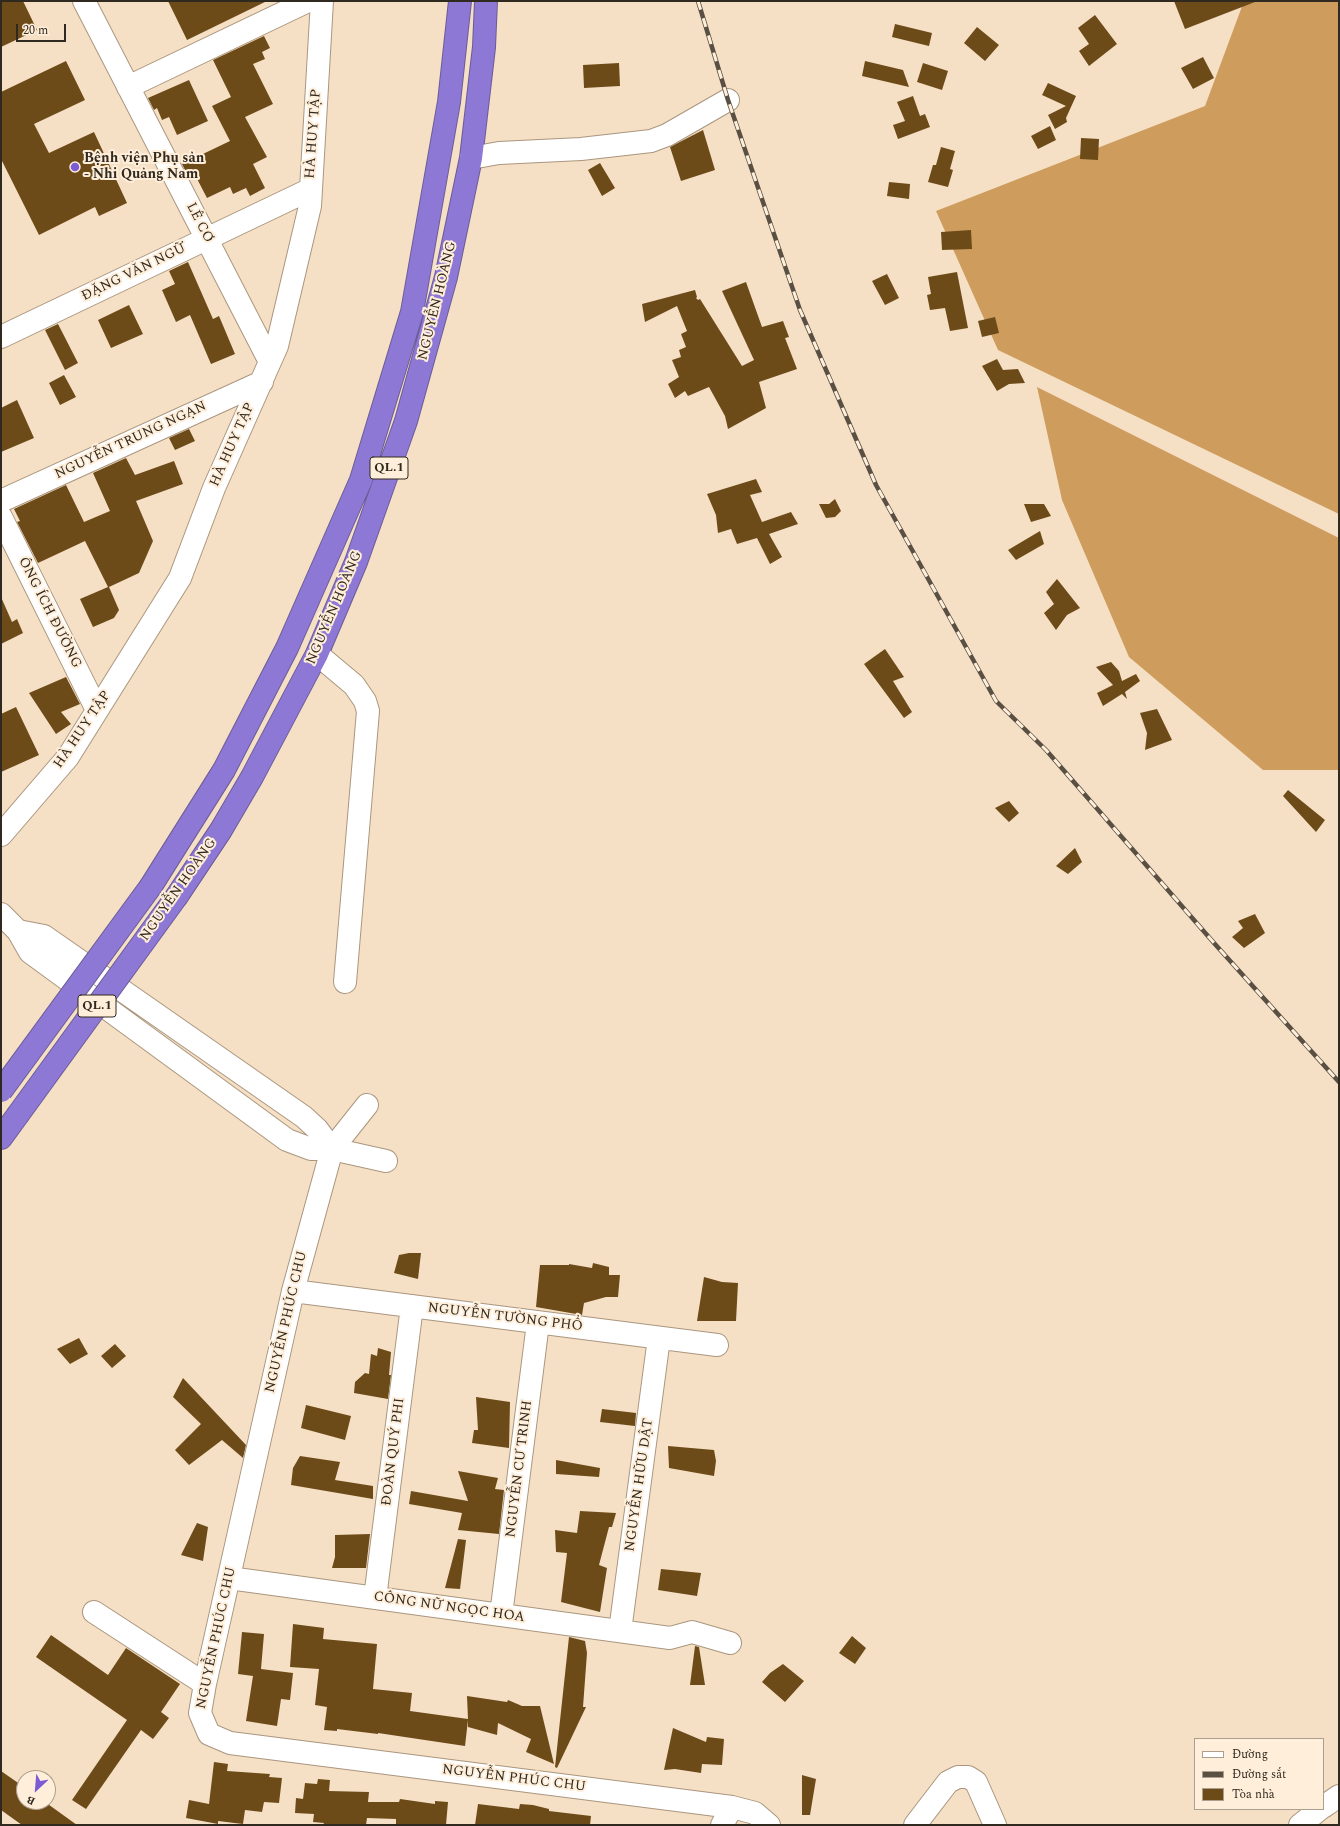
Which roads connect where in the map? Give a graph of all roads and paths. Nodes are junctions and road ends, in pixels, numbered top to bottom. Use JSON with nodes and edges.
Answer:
{"nodes":[{"id":1,"x":84,"y":1,"type":"edge"},
{"id":2,"x":308,"y":1,"type":"edge"},
{"id":3,"x":322,"y":1,"type":"edge"},
{"id":4,"x":460,"y":1,"type":"edge"},
{"id":5,"x":486,"y":1,"type":"edge"},
{"id":6,"x":128,"y":87,"type":"junction"},
{"id":7,"x":728,"y":100,"type":"dead end"},
{"id":8,"x":471,"y":158,"type":"junction"},
{"id":9,"x":311,"y":189,"type":"junction"},
{"id":10,"x":207,"y":238,"type":"junction"},
{"id":11,"x":1,"y":337,"type":"edge"},
{"id":12,"x":270,"y":360,"type":"junction"},
{"id":13,"x":262,"y":382,"type":"junction"},
{"id":14,"x":1,"y":501,"type":"edge"},
{"id":15,"x":1,"y":517,"type":"edge"},
{"id":16,"x":317,"y":654,"type":"junction"},
{"id":17,"x":97,"y":710,"type":"junction"},
{"id":18,"x":1,"y":835,"type":"edge"},
{"id":19,"x":1,"y":914,"type":"edge"},
{"id":20,"x":18,"y":931,"type":"junction"},
{"id":21,"x":345,"y":982,"type":"dead end"},
{"id":22,"x":178,"y":1030,"type":"junction"},
{"id":23,"x":163,"y":1048,"type":"junction"},
{"id":24,"x":1,"y":1091,"type":"edge"},
{"id":25,"x":367,"y":1105,"type":"dead end"},
{"id":26,"x":1,"y":1138,"type":"edge"},
{"id":27,"x":332,"y":1149,"type":"junction"},
{"id":28,"x":386,"y":1162,"type":"dead end"},
{"id":29,"x":294,"y":1291,"type":"junction"},
{"id":30,"x":412,"y":1306,"type":"junction"},
{"id":31,"x":538,"y":1323,"type":"junction"},
{"id":32,"x":659,"y":1338,"type":"junction"},
{"id":33,"x":717,"y":1345,"type":"dead end"},
{"id":34,"x":229,"y":1578,"type":"junction"},
{"id":35,"x":375,"y":1598,"type":"junction"},
{"id":36,"x":94,"y":1612,"type":"dead end"},
{"id":37,"x":501,"y":1615,"type":"junction"},
{"id":38,"x":620,"y":1631,"type":"junction"},
{"id":39,"x":730,"y":1643,"type":"dead end"},
{"id":40,"x":205,"y":1684,"type":"junction"},
{"id":41,"x":1339,"y":1796,"type":"edge"},
{"id":42,"x":1324,"y":1806,"type":"edge"},
{"id":43,"x":1319,"y":1810,"type":"edge"},
{"id":44,"x":727,"y":1816,"type":"edge"},
{"id":45,"x":769,"y":1825,"type":"edge"},
{"id":46,"x":914,"y":1825,"type":"edge"},
{"id":47,"x":995,"y":1825,"type":"edge"},
{"id":48,"x":1300,"y":1825,"type":"edge"}],
"edges":[{"from":1,"to":6,"type":"street","name":"LÊ CƠ"},
{"from":2,"to":6,"type":"street"},
{"from":3,"to":9,"type":"street","name":"HÀ HUY TẬP"},
{"from":4,"to":24,"type":"highway","name":"NGUYỄN HOÀNG","number":"QL.1","bridge":true},
{"from":5,"to":8,"type":"highway","name":"NGUYỄN HOÀNG","number":"QL.1"},
{"from":6,"to":10,"type":"street","name":"LÊ CƠ"},
{"from":7,"to":8,"type":"street"},
{"from":8,"to":16,"type":"highway","name":"NGUYỄN HOÀNG","number":"QL.1"},
{"from":9,"to":10,"type":"street","name":"ĐẶNG VĂN NGỮ"},
{"from":9,"to":12,"type":"street","name":"HÀ HUY TẬP"},
{"from":10,"to":11,"type":"street","name":"ĐẶNG VĂN NGỮ"},
{"from":10,"to":12,"type":"street","name":"LÊ CƠ"},
{"from":12,"to":13,"type":"street","name":"HÀ HUY TẬP"},
{"from":13,"to":14,"type":"street","name":"NGUYỄN TRUNG NGẠN"},
{"from":13,"to":17,"type":"street","name":"HÀ HUY TẬP"},
{"from":15,"to":17,"type":"street","name":"ÔNG ÍCH ĐƯỜNG"},
{"from":16,"to":21,"type":"street"},
{"from":16,"to":26,"type":"highway","name":"NGUYỄN HOÀNG","number":"QL.1","bridge":true},
{"from":17,"to":18,"type":"street","name":"HÀ HUY TẬP"},
{"from":19,"to":20,"type":"street"},
{"from":20,"to":22,"type":"street"},
{"from":20,"to":23,"type":"street"},
{"from":22,"to":23,"type":"street"},
{"from":22,"to":27,"type":"street"},
{"from":23,"to":27,"type":"street"},
{"from":25,"to":27,"type":"street"},
{"from":27,"to":28,"type":"street"},
{"from":27,"to":29,"type":"street","name":"NGUYỄN PHÚC CHU"},
{"from":29,"to":30,"type":"street","name":"NGUYỄN TƯỜNG PHỔ"},
{"from":29,"to":34,"type":"street","name":"NGUYỄN PHÚC CHU"},
{"from":30,"to":31,"type":"street","name":"NGUYỄN TƯỜNG PHỔ"},
{"from":30,"to":35,"type":"street","name":"ĐOÀN QUÝ PHI"},
{"from":31,"to":32,"type":"street","name":"NGUYỄN TƯỜNG PHỔ"},
{"from":31,"to":37,"type":"street","name":"NGUYỄN CƯ TRINH"},
{"from":32,"to":33,"type":"street","name":"NGUYỄN TƯỜNG PHỔ"},
{"from":32,"to":38,"type":"street","name":"NGUYỄN HỮU DẬT"},
{"from":34,"to":35,"type":"street","name":"CÔNG NỮ NGỌC HOA"},
{"from":34,"to":40,"type":"street","name":"NGUYỄN PHÚC CHU"},
{"from":35,"to":37,"type":"street","name":"CÔNG NỮ NGỌC HOA"},
{"from":36,"to":40,"type":"street"},
{"from":37,"to":38,"type":"street","name":"CÔNG NỮ NGỌC HOA"},
{"from":38,"to":39,"type":"street","name":"CÔNG NỮ NGỌC HOA"},
{"from":40,"to":44,"type":"street","name":"NGUYỄN PHÚC CHU"},
{"from":41,"to":42,"type":"street"},
{"from":43,"to":48,"type":"street"},
{"from":44,"to":45,"type":"street","name":"NGUYỄN PHÚC CHU"},
{"from":46,"to":47,"type":"street"}]}
